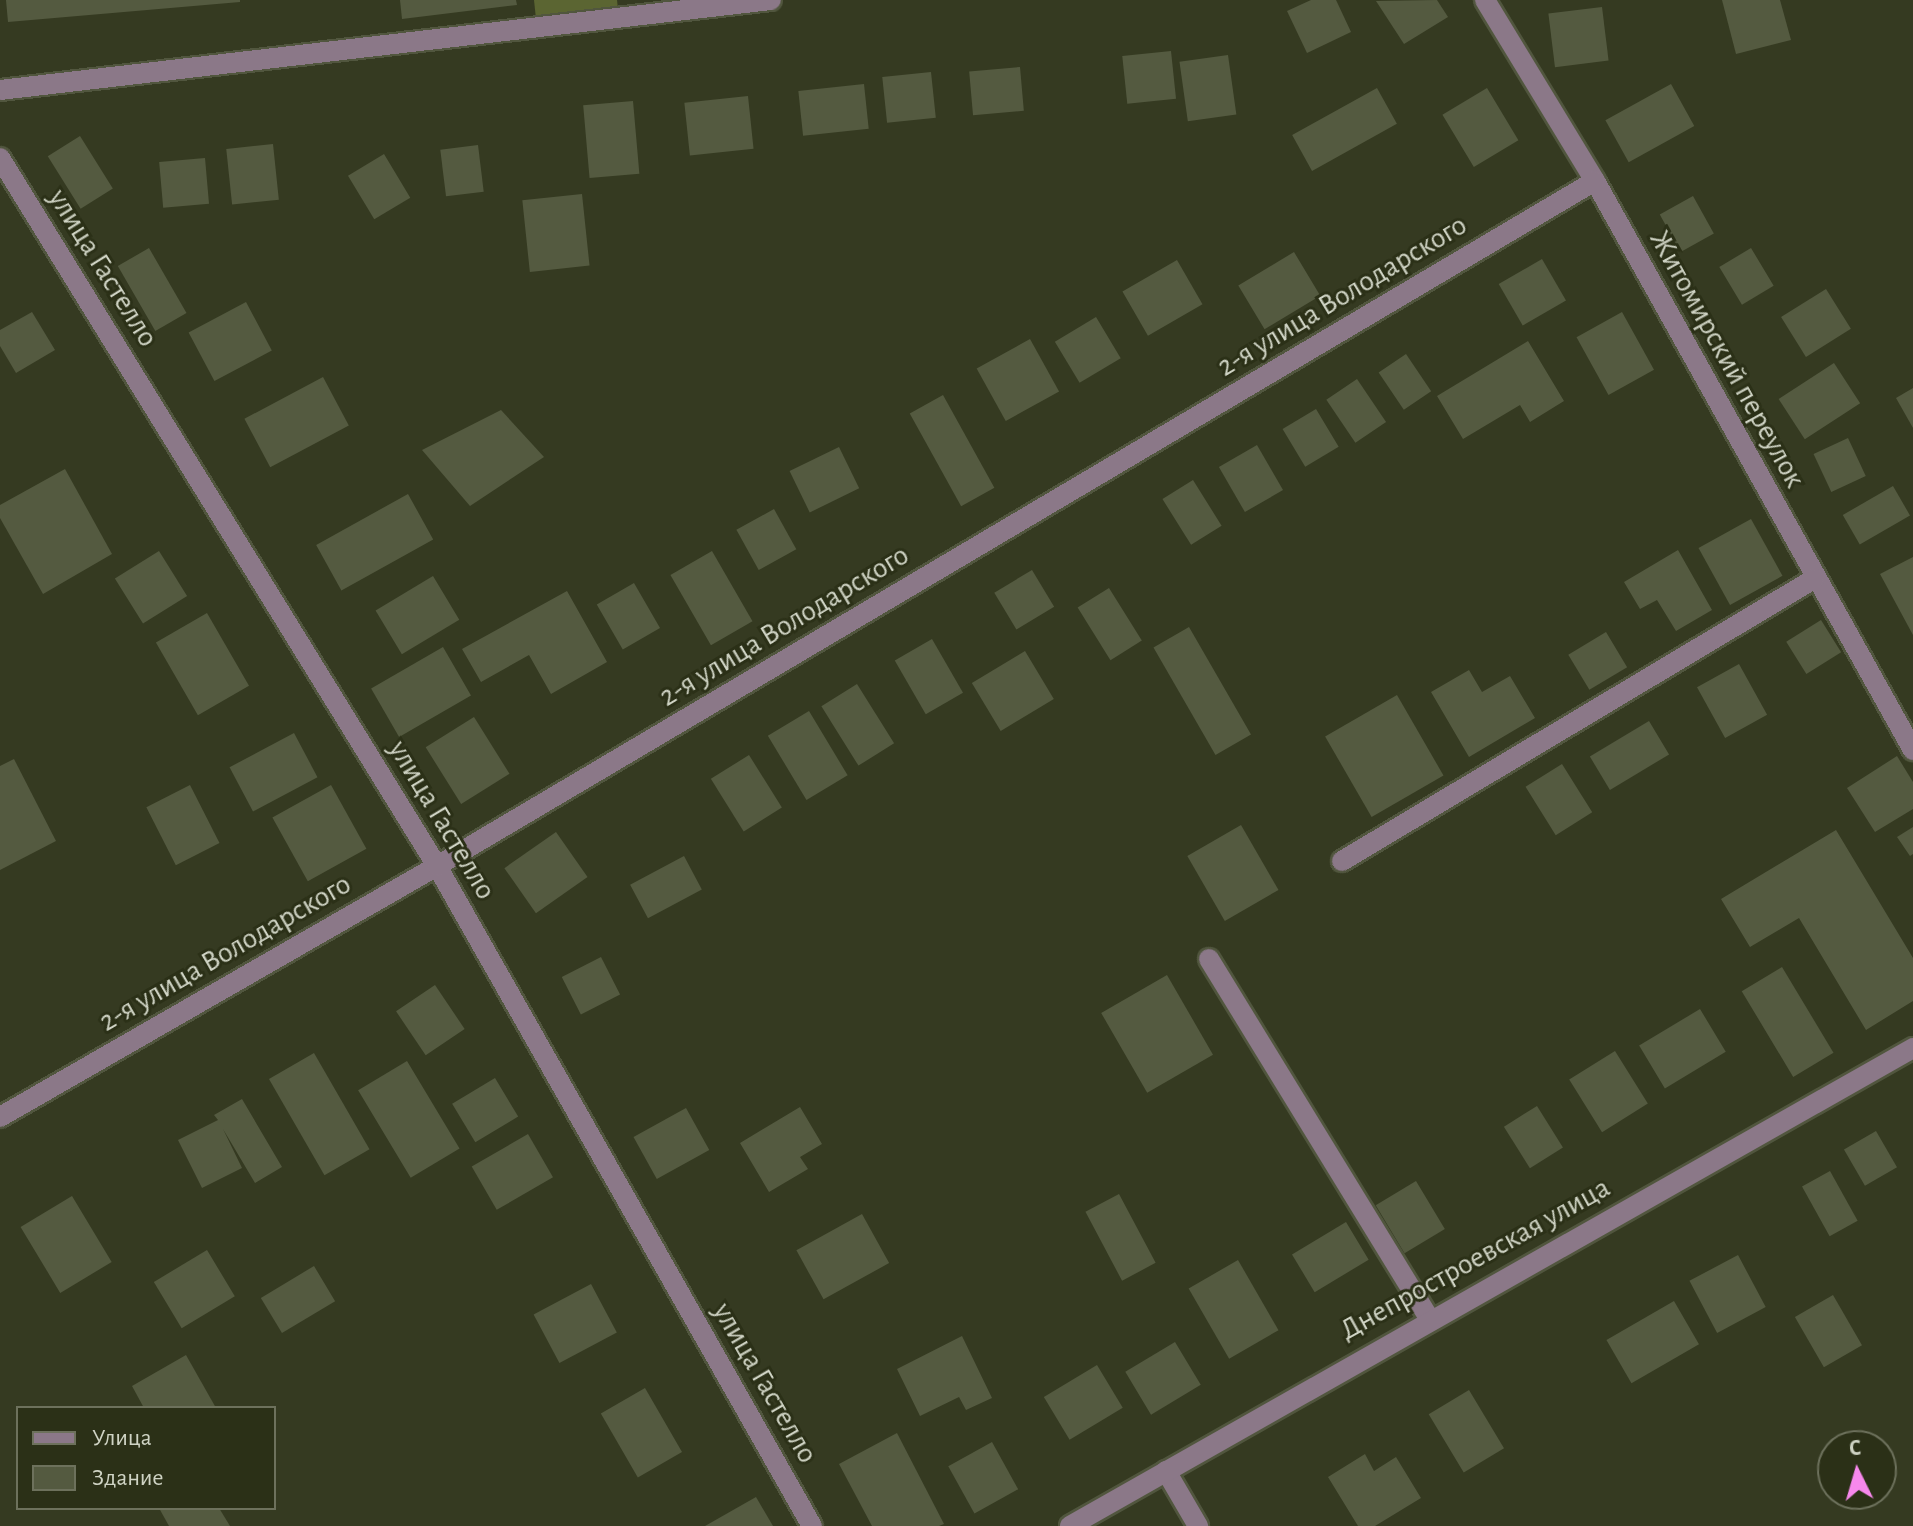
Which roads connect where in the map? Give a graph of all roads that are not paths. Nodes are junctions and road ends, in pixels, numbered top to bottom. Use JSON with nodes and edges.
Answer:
{"nodes":[{"id":1,"x":771,"y":0,"type":"edge"},
{"id":2,"x":1485,"y":0,"type":"edge"},
{"id":3,"x":0,"y":90,"type":"edge"},
{"id":4,"x":0,"y":158,"type":"edge"},
{"id":5,"x":1595,"y":181,"type":"junction"},
{"id":6,"x":1814,"y":579,"type":"junction"},
{"id":7,"x":1913,"y":750,"type":"edge"},
{"id":8,"x":1342,"y":861,"type":"dead end"},
{"id":9,"x":437,"y":866,"type":"junction"},
{"id":10,"x":1209,"y":959,"type":"dead end"},
{"id":11,"x":1913,"y":1048,"type":"edge"},
{"id":12,"x":0,"y":1117,"type":"edge"},
{"id":13,"x":1429,"y":1318,"type":"junction"},
{"id":14,"x":1166,"y":1471,"type":"junction"},
{"id":15,"x":812,"y":1526,"type":"edge"},
{"id":16,"x":1070,"y":1526,"type":"edge"},
{"id":17,"x":1198,"y":1526,"type":"edge"}],
"edges":[{"from":1,"to":3,"type":"street"},
{"from":2,"to":5,"type":"street","name":"Житомирский переулок"},
{"from":4,"to":9,"type":"street","name":"улица Гастелло"},
{"from":5,"to":6,"type":"street","name":"Житомирский переулок"},
{"from":5,"to":9,"type":"street","name":"2-я улица Володарского"},
{"from":6,"to":7,"type":"street","name":"Житомирский переулок"},
{"from":6,"to":8,"type":"street"},
{"from":9,"to":12,"type":"street","name":"2-я улица Володарского"},
{"from":9,"to":15,"type":"street","name":"улица Гастелло"},
{"from":10,"to":13,"type":"street"},
{"from":11,"to":13,"type":"street","name":"Днепростроевская улица"},
{"from":13,"to":14,"type":"street","name":"Днепростроевская улица"},
{"from":14,"to":16,"type":"street","name":"Днепростроевская улица"},
{"from":14,"to":17,"type":"street"}]}
